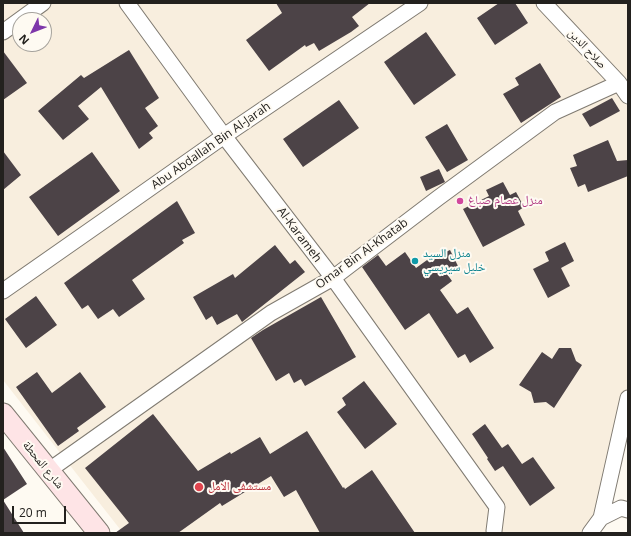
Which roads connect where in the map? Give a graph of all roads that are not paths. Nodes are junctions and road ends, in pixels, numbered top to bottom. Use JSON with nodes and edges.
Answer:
{"nodes":[{"id":1,"x":43,"y":3,"type":"edge"},
{"id":2,"x":127,"y":3,"type":"edge"},
{"id":3,"x":420,"y":3,"type":"edge"},
{"id":4,"x":544,"y":3,"type":"edge"},
{"id":5,"x":3,"y":32,"type":"edge"},
{"id":6,"x":619,"y":83,"type":"junction"},
{"id":7,"x":628,"y":96,"type":"edge"},
{"id":8,"x":224,"y":136,"type":"junction"},
{"id":9,"x":333,"y":278,"type":"junction"},
{"id":10,"x":3,"y":291,"type":"edge"},
{"id":11,"x":628,"y":398,"type":"edge"},
{"id":12,"x":3,"y":414,"type":"edge"},
{"id":13,"x":48,"y":471,"type":"junction"},
{"id":14,"x":628,"y":510,"type":"edge"},
{"id":15,"x":601,"y":518,"type":"junction"},
{"id":16,"x":99,"y":533,"type":"edge"},
{"id":17,"x":494,"y":533,"type":"edge"},
{"id":18,"x":590,"y":533,"type":"edge"}],
"edges":[{"from":1,"to":5,"type":"street"},
{"from":2,"to":8,"type":"street","name":"Al-Karameh"},
{"from":3,"to":8,"type":"street","name":"Abu Abdallah Bin Al-Jarah"},
{"from":4,"to":6,"type":"street","name":"صلاح الدين"},
{"from":6,"to":7,"type":"street","name":"صلاح الدين"},
{"from":6,"to":9,"type":"street","name":"Omar Bin Al-Khatab"},
{"from":8,"to":9,"type":"street","name":"Al-Karameh"},
{"from":8,"to":10,"type":"street","name":"Abu Abdallah Bin Al-Jarah"},
{"from":9,"to":13,"type":"street","name":"Omar Bin Al-Khatab"},
{"from":9,"to":17,"type":"street","name":"Al-Karameh"},
{"from":11,"to":15,"type":"street"},
{"from":12,"to":13,"type":"main road","name":"شارع المحطة"},
{"from":13,"to":16,"type":"main road","name":"شارع المحطة"},
{"from":14,"to":15,"type":"street"},
{"from":15,"to":18,"type":"street"}]}
